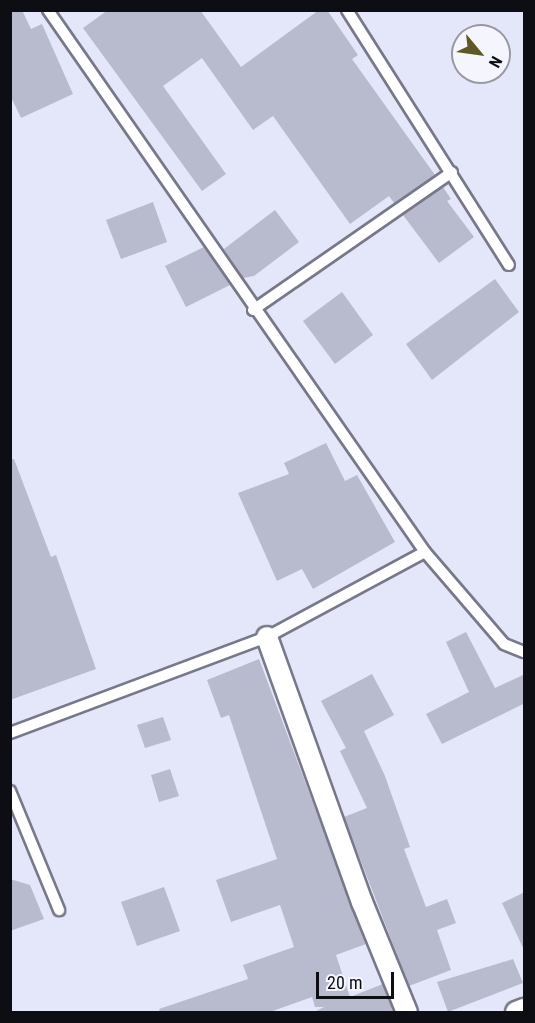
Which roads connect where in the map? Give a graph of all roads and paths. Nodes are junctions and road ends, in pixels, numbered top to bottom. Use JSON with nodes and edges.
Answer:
{"nodes":[{"id":1,"x":48,"y":10,"type":"edge"},
{"id":2,"x":347,"y":10,"type":"edge"},
{"id":3,"x":452,"y":172,"type":"junction"},
{"id":4,"x":509,"y":265,"type":"dead end"},
{"id":5,"x":253,"y":310,"type":"junction"},
{"id":6,"x":425,"y":552,"type":"junction"},
{"id":7,"x":267,"y":637,"type":"junction"},
{"id":8,"x":525,"y":652,"type":"edge"},
{"id":9,"x":10,"y":733,"type":"edge"},
{"id":10,"x":10,"y":790,"type":"edge"},
{"id":11,"x":59,"y":910,"type":"dead end"},
{"id":12,"x":525,"y":1009,"type":"edge"},
{"id":13,"x":407,"y":1012,"type":"edge"},
{"id":14,"x":516,"y":1012,"type":"edge"}],
"edges":[{"from":1,"to":5,"type":"lane"},
{"from":2,"to":3,"type":"lane"},
{"from":3,"to":4,"type":"lane"},
{"from":3,"to":5,"type":"lane"},
{"from":5,"to":6,"type":"lane"},
{"from":6,"to":7,"type":"lane"},
{"from":6,"to":8,"type":"lane"},
{"from":7,"to":9,"type":"lane"},
{"from":7,"to":13,"type":"street"},
{"from":10,"to":11,"type":"lane"},
{"from":12,"to":14,"type":"street"}]}
